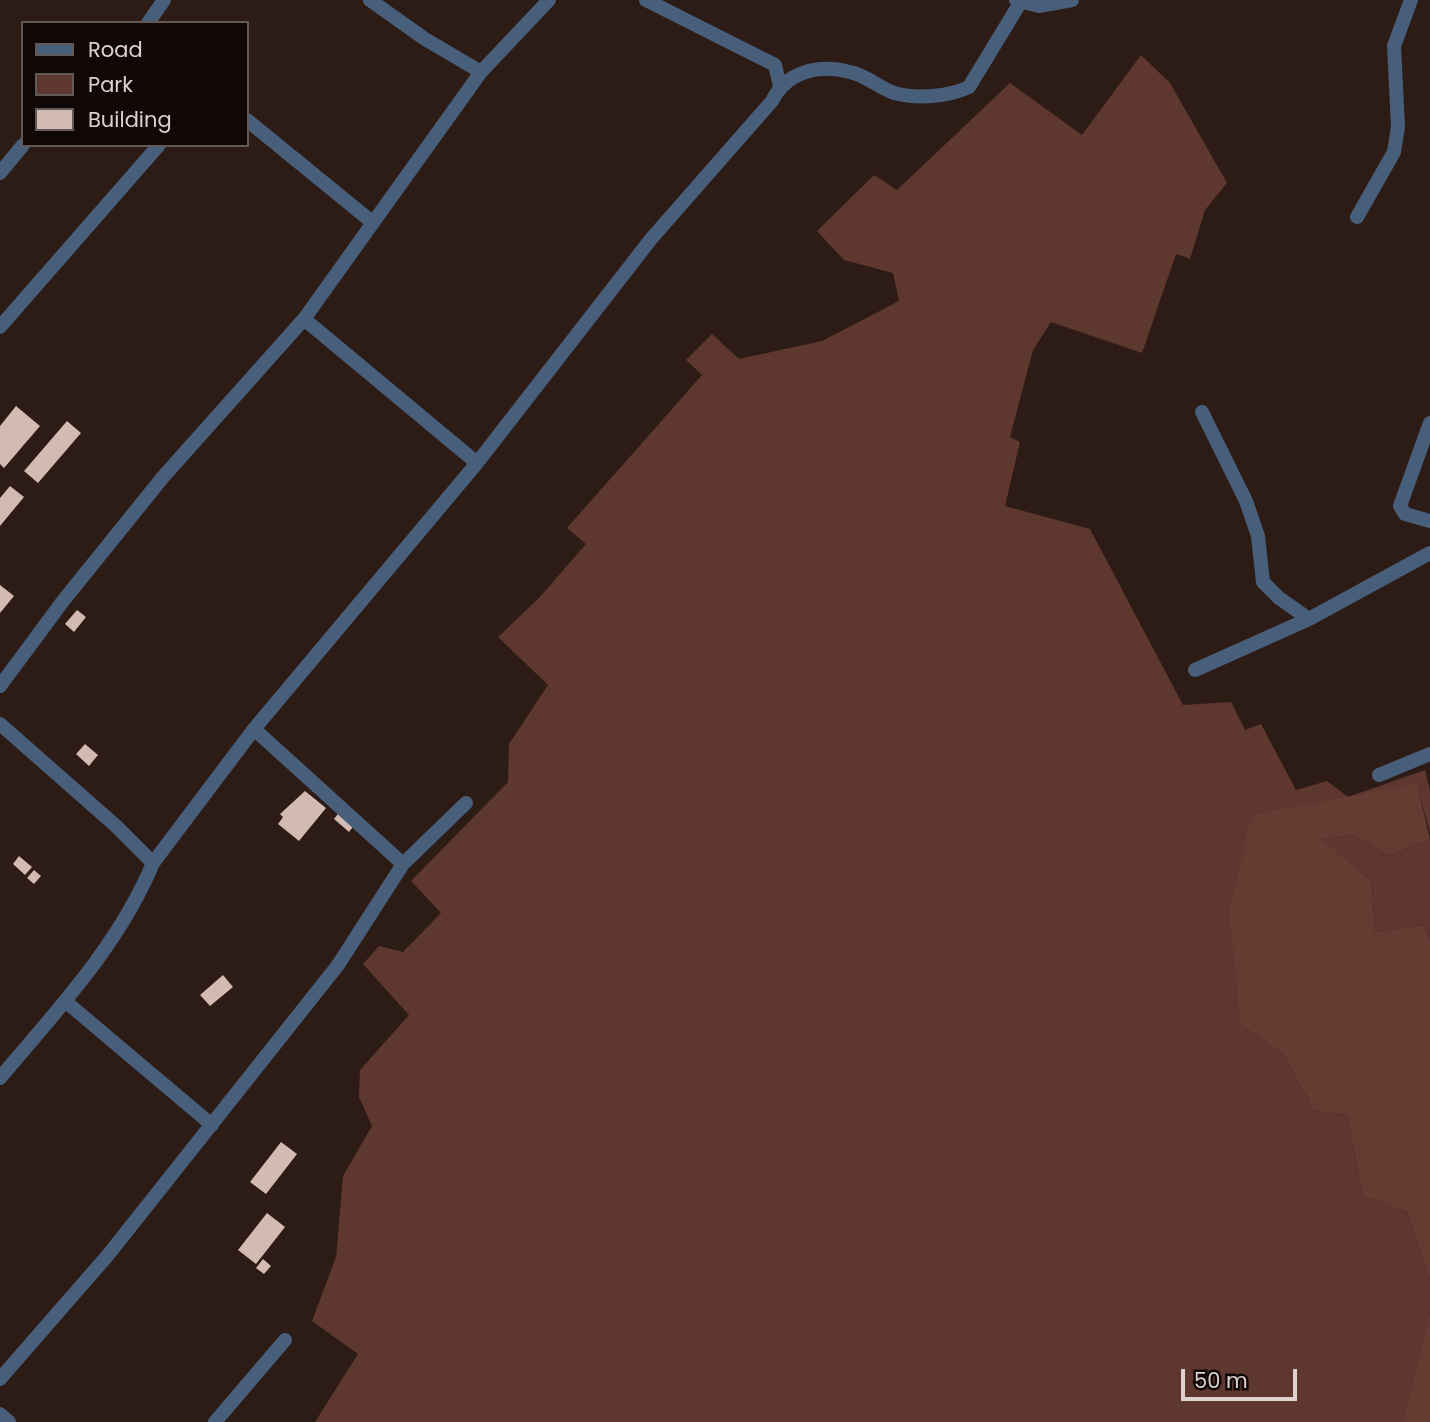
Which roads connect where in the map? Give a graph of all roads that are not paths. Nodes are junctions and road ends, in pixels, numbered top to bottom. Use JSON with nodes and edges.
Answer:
{"nodes":[{"id":1,"x":164,"y":0,"type":"edge"},
{"id":2,"x":370,"y":0,"type":"edge"},
{"id":3,"x":549,"y":0,"type":"edge"},
{"id":4,"x":646,"y":0,"type":"edge"},
{"id":5,"x":1072,"y":0,"type":"edge"},
{"id":6,"x":1410,"y":0,"type":"edge"},
{"id":7,"x":1018,"y":2,"type":"edge"},
{"id":8,"x":149,"y":21,"type":"edge"},
{"id":9,"x":775,"y":65,"type":"junction"},
{"id":10,"x":481,"y":72,"type":"junction"},
{"id":11,"x":798,"y":72,"type":"junction"},
{"id":12,"x":780,"y":86,"type":"junction"},
{"id":13,"x":248,"y":121,"type":"edge"},
{"id":14,"x":21,"y":147,"type":"edge"},
{"id":15,"x":157,"y":147,"type":"edge"},
{"id":16,"x":0,"y":173,"type":"edge"},
{"id":17,"x":1357,"y":217,"type":"dead end"},
{"id":18,"x":372,"y":222,"type":"junction"},
{"id":19,"x":304,"y":319,"type":"junction"},
{"id":20,"x":0,"y":327,"type":"edge"},
{"id":21,"x":1202,"y":412,"type":"dead end"},
{"id":22,"x":1430,"y":423,"type":"edge"},
{"id":23,"x":477,"y":463,"type":"junction"},
{"id":24,"x":1430,"y":521,"type":"edge"},
{"id":25,"x":1430,"y":553,"type":"edge"},
{"id":26,"x":1309,"y":619,"type":"junction"},
{"id":27,"x":1195,"y":670,"type":"dead end"},
{"id":28,"x":0,"y":686,"type":"edge"},
{"id":29,"x":0,"y":724,"type":"edge"},
{"id":30,"x":254,"y":729,"type":"junction"},
{"id":31,"x":1430,"y":754,"type":"edge"},
{"id":32,"x":1379,"y":775,"type":"dead end"},
{"id":33,"x":466,"y":803,"type":"dead end"},
{"id":34,"x":153,"y":863,"type":"junction"},
{"id":35,"x":403,"y":864,"type":"junction"},
{"id":36,"x":65,"y":1002,"type":"junction"},
{"id":37,"x":0,"y":1078,"type":"edge"},
{"id":38,"x":212,"y":1125,"type":"junction"},
{"id":39,"x":285,"y":1340,"type":"dead end"},
{"id":40,"x":0,"y":1379,"type":"edge"},
{"id":41,"x":0,"y":1414,"type":"edge"},
{"id":42,"x":9,"y":1422,"type":"edge"},
{"id":43,"x":215,"y":1422,"type":"edge"}],
"edges":[{"from":1,"to":8,"type":"street"},
{"from":2,"to":10,"type":"street"},
{"from":3,"to":10,"type":"street"},
{"from":4,"to":9,"type":"street"},
{"from":5,"to":7,"type":"street"},
{"from":6,"to":17,"type":"street"},
{"from":7,"to":11,"type":"street"},
{"from":9,"to":11,"type":"street"},
{"from":9,"to":12,"type":"street"},
{"from":10,"to":18,"type":"street"},
{"from":11,"to":12,"type":"street"},
{"from":12,"to":23,"type":"street"},
{"from":13,"to":18,"type":"street"},
{"from":14,"to":16,"type":"street"},
{"from":15,"to":20,"type":"street"},
{"from":18,"to":19,"type":"street"},
{"from":19,"to":23,"type":"street"},
{"from":19,"to":28,"type":"street"},
{"from":21,"to":26,"type":"street"},
{"from":22,"to":24,"type":"street"},
{"from":23,"to":30,"type":"street"},
{"from":25,"to":26,"type":"street"},
{"from":26,"to":27,"type":"street"},
{"from":29,"to":34,"type":"street"},
{"from":30,"to":34,"type":"street"},
{"from":30,"to":35,"type":"street"},
{"from":31,"to":32,"type":"street"},
{"from":33,"to":35,"type":"street"},
{"from":34,"to":36,"type":"street"},
{"from":35,"to":38,"type":"street"},
{"from":36,"to":37,"type":"street"},
{"from":36,"to":38,"type":"street"},
{"from":38,"to":40,"type":"street"},
{"from":39,"to":43,"type":"street"},
{"from":41,"to":42,"type":"street"}]}
